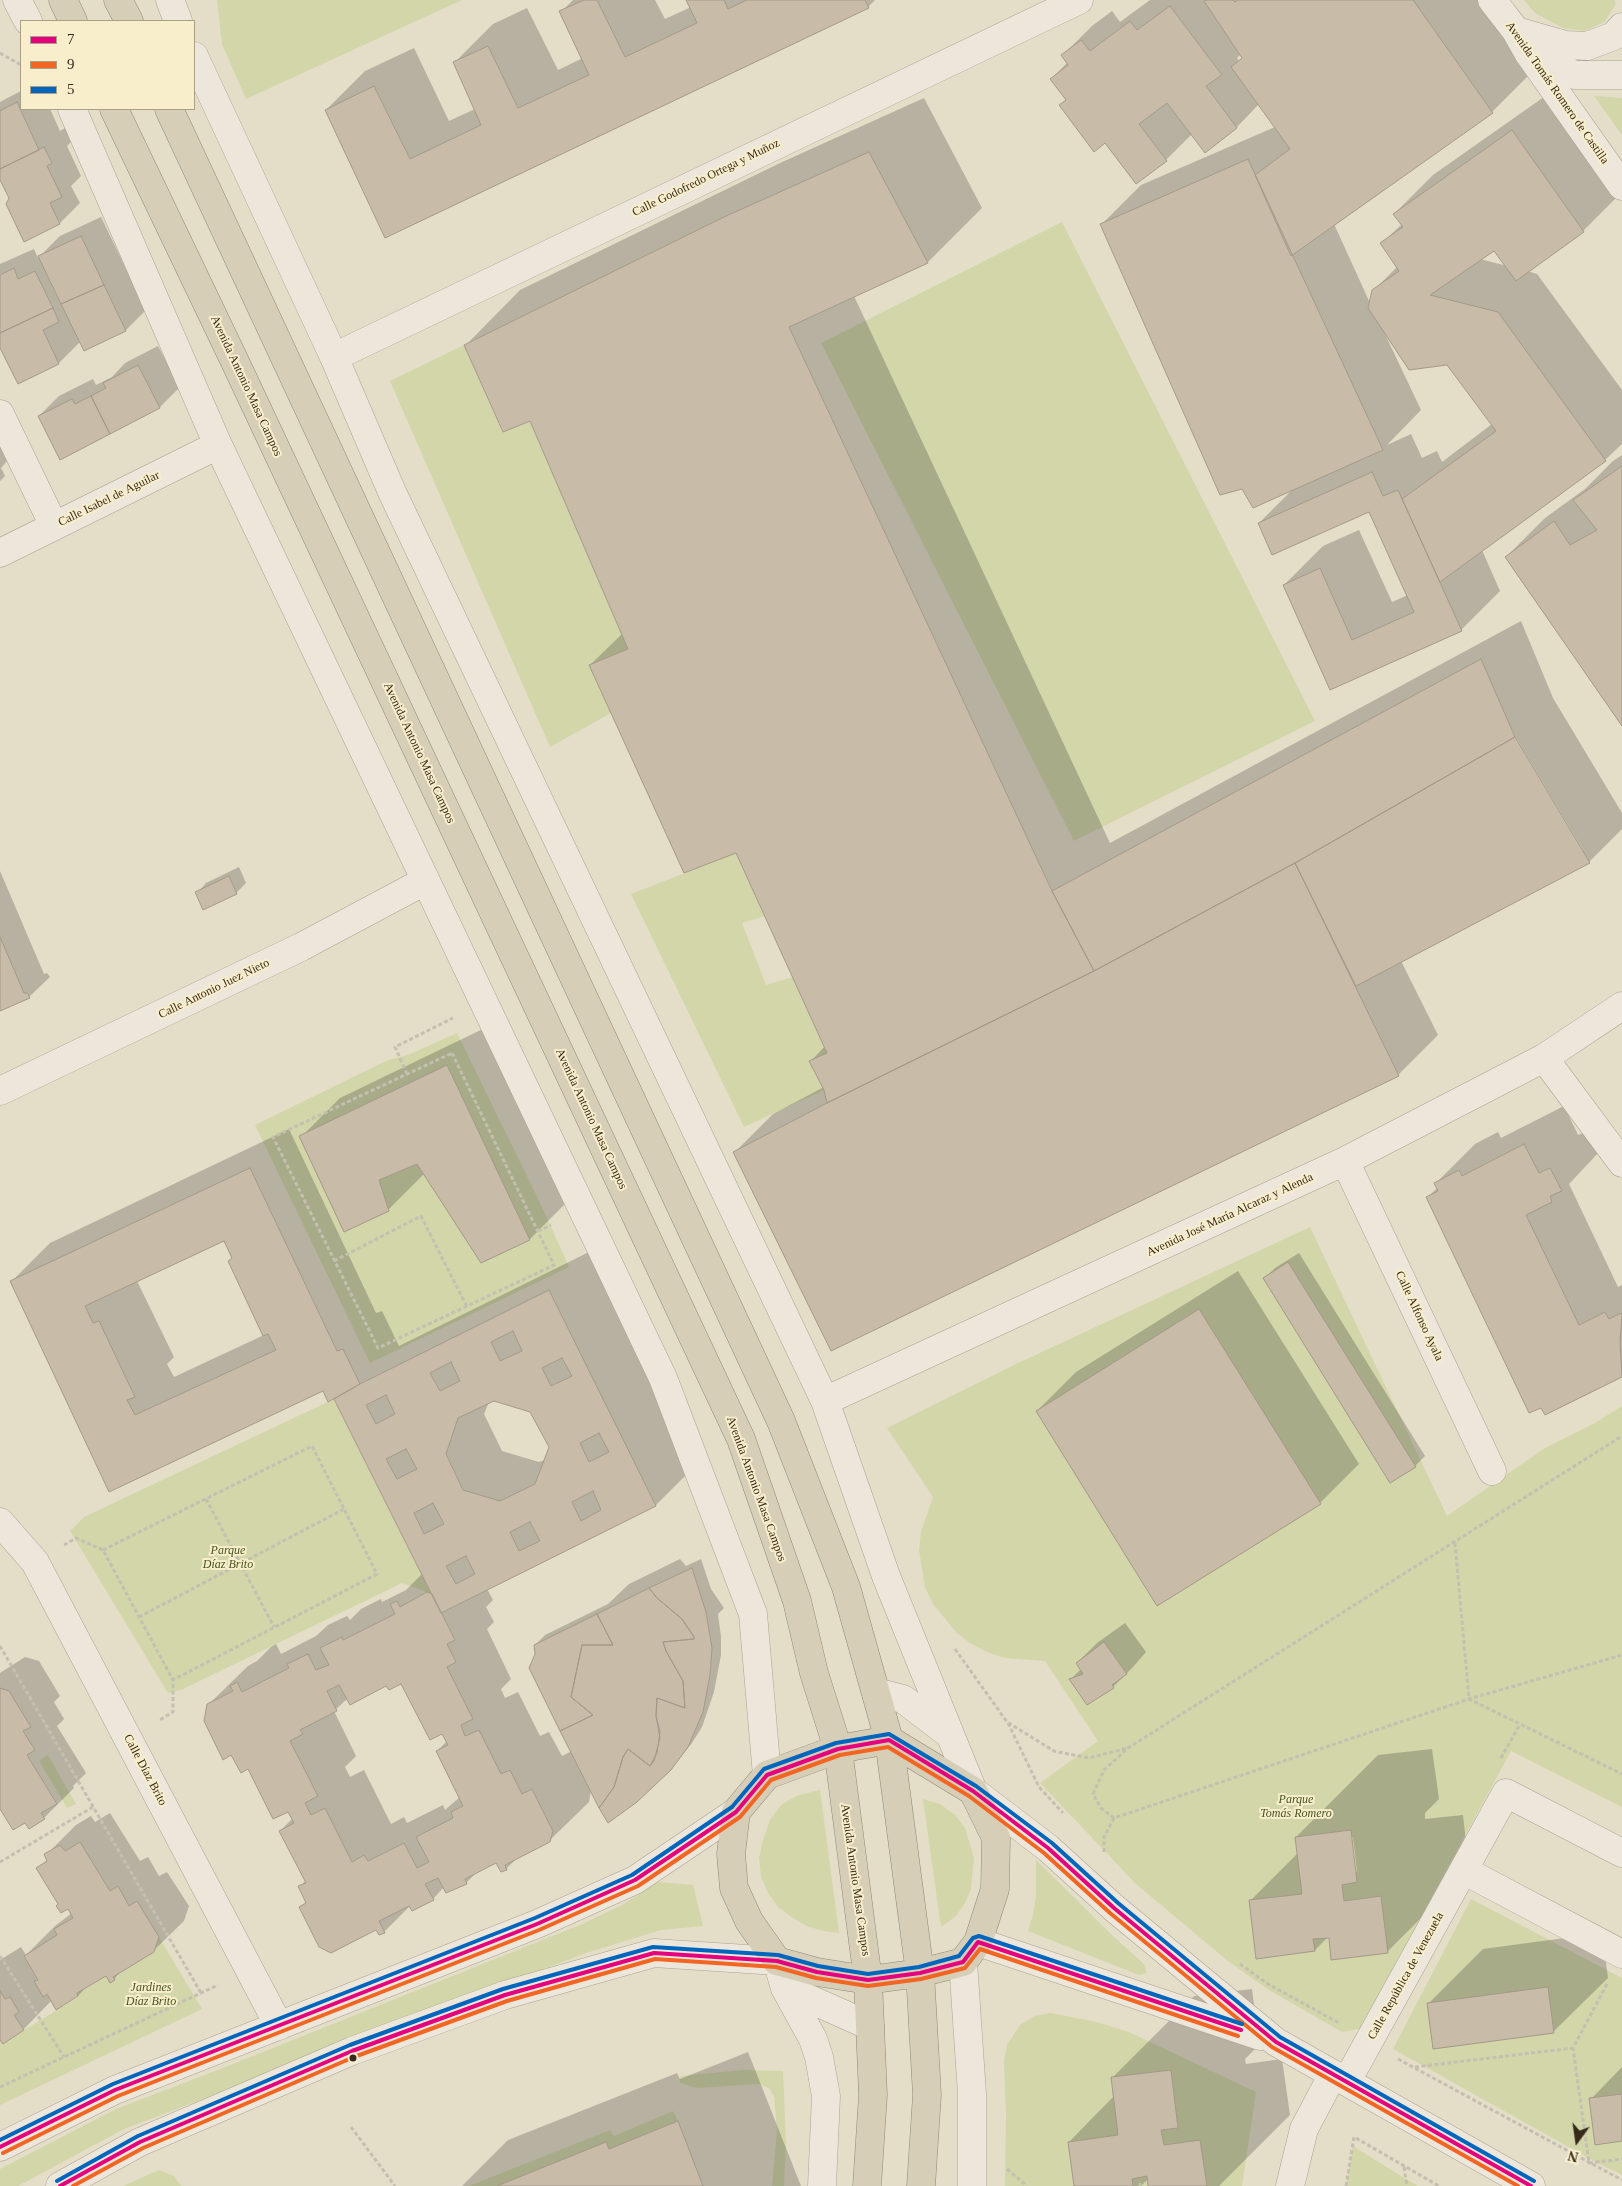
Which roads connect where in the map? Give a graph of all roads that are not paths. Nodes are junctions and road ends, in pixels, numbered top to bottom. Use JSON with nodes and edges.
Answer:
{"nodes":[{"id":1,"x":17,"y":0,"type":"edge"},
{"id":2,"x":63,"y":0,"type":"edge"},
{"id":3,"x":118,"y":0,"type":"edge"},
{"id":4,"x":170,"y":0,"type":"edge"},
{"id":5,"x":1079,"y":0,"type":"edge"},
{"id":6,"x":1492,"y":0,"type":"edge"},
{"id":7,"x":27,"y":20,"type":"edge"},
{"id":8,"x":73,"y":20,"type":"edge"},
{"id":9,"x":128,"y":20,"type":"edge"},
{"id":10,"x":178,"y":20,"type":"edge"},
{"id":11,"x":1622,"y":27,"type":"edge"},
{"id":12,"x":1523,"y":43,"type":"junction"},
{"id":13,"x":195,"y":58,"type":"edge"},
{"id":14,"x":1622,"y":75,"type":"edge"},
{"id":15,"x":72,"y":110,"type":"edge"},
{"id":16,"x":114,"y":110,"type":"edge"},
{"id":17,"x":170,"y":110,"type":"edge"},
{"id":18,"x":1622,"y":186,"type":"edge"},
{"id":19,"x":334,"y":357,"type":"junction"},
{"id":20,"x":0,"y":414,"type":"edge"},
{"id":21,"x":218,"y":445,"type":"junction"},
{"id":22,"x":54,"y":526,"type":"junction"},
{"id":23,"x":0,"y":553,"type":"edge"},
{"id":24,"x":425,"y":881,"type":"junction"},
{"id":25,"x":1622,"y":1006,"type":"edge"},
{"id":26,"x":1544,"y":1058,"type":"junction"},
{"id":27,"x":0,"y":1091,"type":"edge"},
{"id":28,"x":1345,"y":1161,"type":"junction"},
{"id":29,"x":1622,"y":1163,"type":"edge"},
{"id":30,"x":825,"y":1401,"type":"junction"},
{"id":31,"x":1492,"y":1471,"type":"dead end"},
{"id":32,"x":0,"y":1522,"type":"edge"},
{"id":33,"x":876,"y":1692,"type":"junction"},
{"id":34,"x":949,"y":1734,"type":"junction"},
{"id":35,"x":889,"y":1740,"type":"junction"},
{"id":36,"x":838,"y":1749,"type":"junction"},
{"id":37,"x":767,"y":1775,"type":"junction"},
{"id":38,"x":974,"y":1791,"type":"junction"},
{"id":39,"x":736,"y":1812,"type":"junction"},
{"id":40,"x":1622,"y":1854,"type":"edge"},
{"id":41,"x":1464,"y":1871,"type":"junction"},
{"id":42,"x":970,"y":1952,"type":"junction"},
{"id":43,"x":1622,"y":1954,"type":"edge"},
{"id":44,"x":776,"y":1962,"type":"junction"},
{"id":45,"x":920,"y":1973,"type":"junction"},
{"id":46,"x":868,"y":1980,"type":"junction"},
{"id":47,"x":786,"y":1988,"type":"junction"},
{"id":48,"x":279,"y":2026,"type":"junction"},
{"id":49,"x":870,"y":2026,"type":"junction"},
{"id":50,"x":1276,"y":2042,"type":"junction"},
{"id":51,"x":1340,"y":2077,"type":"junction"},
{"id":52,"x":0,"y":2147,"type":"edge"},
{"id":53,"x":60,"y":2186,"type":"edge"},
{"id":54,"x":822,"y":2186,"type":"edge"},
{"id":55,"x":867,"y":2186,"type":"edge"},
{"id":56,"x":921,"y":2186,"type":"edge"},
{"id":57,"x":972,"y":2186,"type":"edge"},
{"id":58,"x":1290,"y":2186,"type":"edge"},
{"id":59,"x":1531,"y":2186,"type":"edge"}],
"edges":[{"from":1,"to":7,"type":"street"},
{"from":2,"to":8,"type":"highway"},
{"from":3,"to":9,"type":"highway"},
{"from":4,"to":10,"type":"street"},
{"from":5,"to":19,"type":"street","name":"Calle Godofredo Ortega y Muñoz"},
{"from":6,"to":12,"type":"street","name":"Avenida Tomás Romero de Castilla"},
{"from":11,"to":12,"type":"street"},
{"from":12,"to":14,"type":"street"},
{"from":12,"to":18,"type":"street","name":"Avenida Tomás Romero de Castilla"},
{"from":13,"to":19,"type":"street"},
{"from":15,"to":21,"type":"street"},
{"from":16,"to":36,"type":"highway","name":"Avenida Antonio Masa Campos"},
{"from":17,"to":33,"type":"highway"},
{"from":19,"to":30,"type":"street"},
{"from":20,"to":22,"type":"street"},
{"from":21,"to":22,"type":"street","name":"Calle Isabel de Aguilar"},
{"from":21,"to":24,"type":"street"},
{"from":22,"to":23,"type":"street","name":"Calle Isabel de Aguilar"},
{"from":24,"to":27,"type":"street","name":"Calle Antonio Juez Nieto"},
{"from":24,"to":37,"type":"street"},
{"from":25,"to":26,"type":"street","name":"Avenida José María Alcaraz y Alenda"},
{"from":26,"to":28,"type":"street","name":"Avenida José María Alcaraz y Alenda"},
{"from":26,"to":29,"type":"street"},
{"from":28,"to":30,"type":"street","name":"Avenida José María Alcaraz y Alenda"},
{"from":28,"to":31,"type":"street","name":"Calle Alfonso Ayala"},
{"from":30,"to":34,"type":"street"},
{"from":32,"to":48,"type":"street","name":"Calle Díaz Brito"},
{"from":33,"to":34,"type":"street"},
{"from":33,"to":35,"type":"highway"},
{"from":34,"to":38,"type":"street"},
{"from":35,"to":36,"type":"highway"},
{"from":35,"to":38,"type":"highway"},
{"from":35,"to":45,"type":"highway"},
{"from":36,"to":37,"type":"highway"},
{"from":36,"to":46,"type":"highway","name":"Avenida Antonio Masa Campos"},
{"from":37,"to":39,"type":"highway"},
{"from":38,"to":42,"type":"highway"},
{"from":38,"to":50,"type":"street"},
{"from":39,"to":44,"type":"highway"},
{"from":39,"to":48,"type":"street"},
{"from":40,"to":41,"type":"street","name":"Calle República de Venezuela"},
{"from":41,"to":43,"type":"street"},
{"from":41,"to":51,"type":"street","name":"Calle República de Venezuela"},
{"from":42,"to":45,"type":"highway"},
{"from":42,"to":50,"type":"street"},
{"from":42,"to":57,"type":"street"},
{"from":44,"to":46,"type":"highway"},
{"from":44,"to":47,"type":"street"},
{"from":44,"to":53,"type":"street"},
{"from":45,"to":46,"type":"highway"},
{"from":45,"to":56,"type":"highway"},
{"from":46,"to":49,"type":"highway","name":"Avenida Antonio Masa Campos"},
{"from":47,"to":49,"type":"street"},
{"from":47,"to":54,"type":"street"},
{"from":48,"to":52,"type":"street"},
{"from":49,"to":55,"type":"highway","name":"Avenida Antonio Masa Campos"},
{"from":50,"to":51,"type":"street"},
{"from":51,"to":58,"type":"street","name":"Calle República de Venezuela"},
{"from":51,"to":59,"type":"street"}]}
